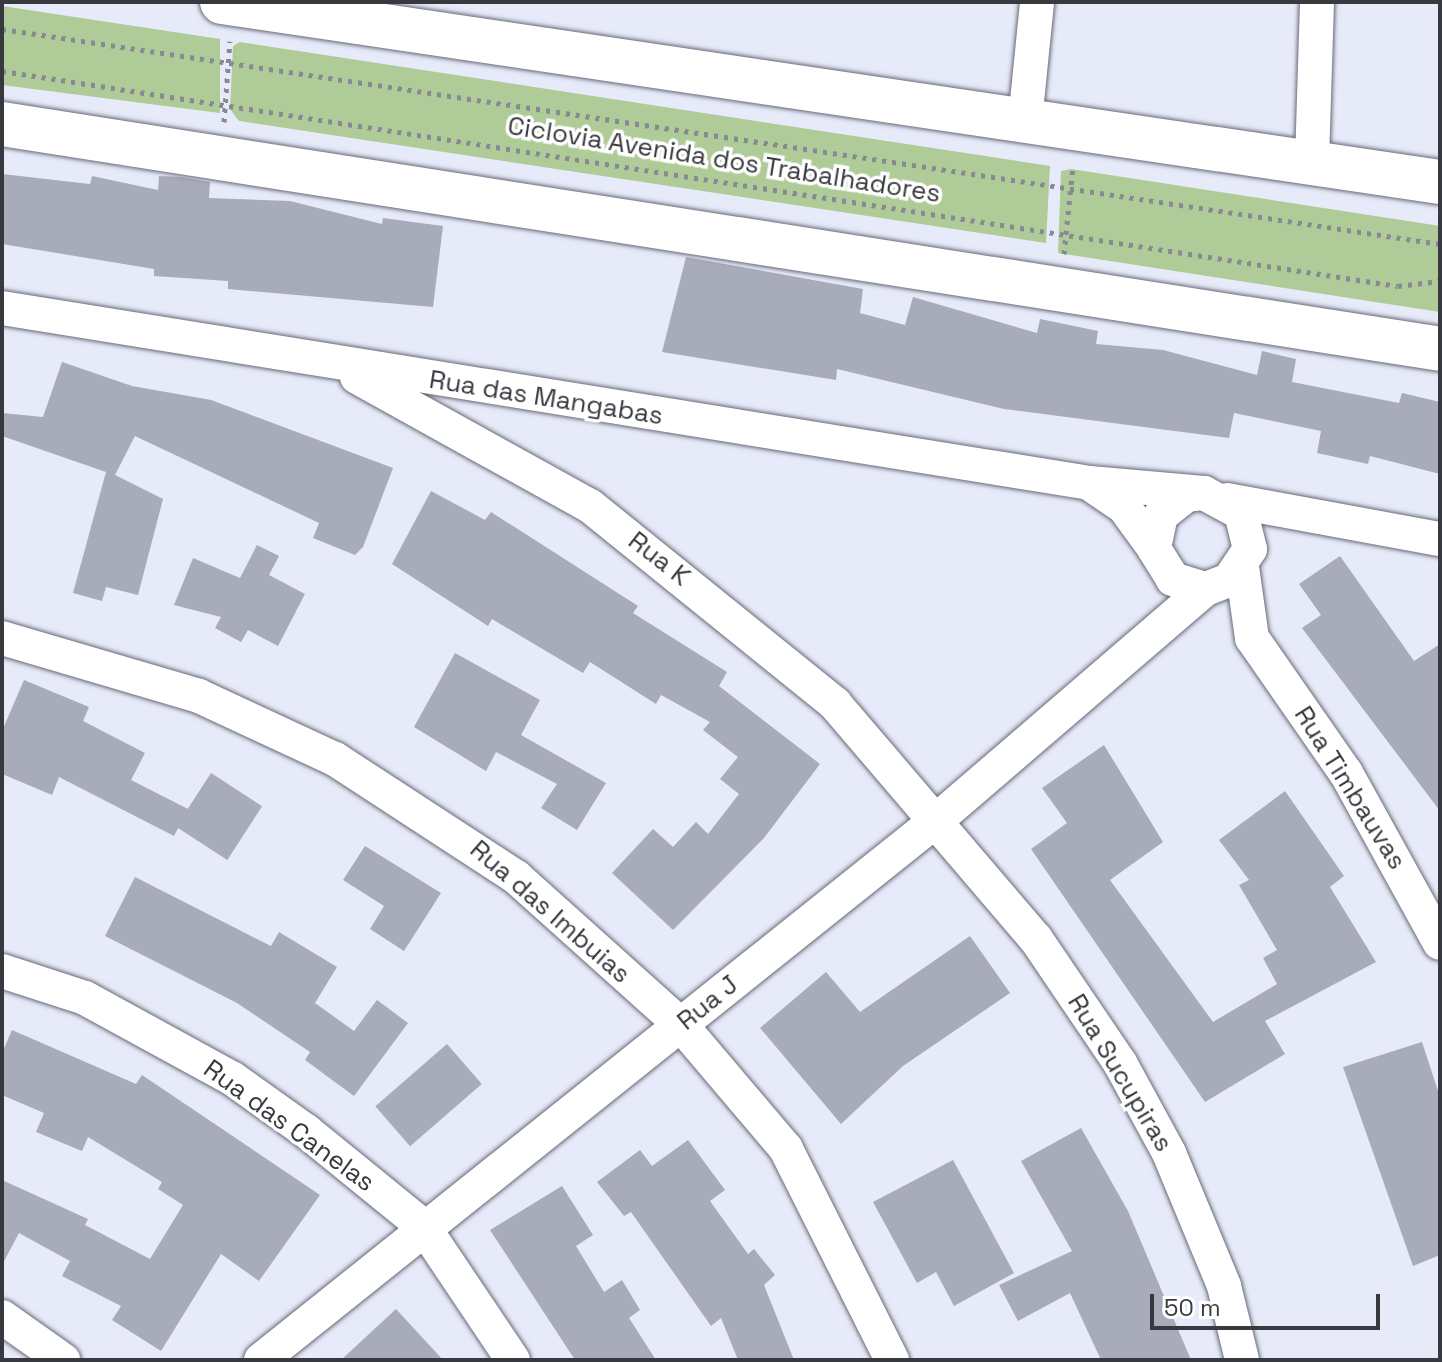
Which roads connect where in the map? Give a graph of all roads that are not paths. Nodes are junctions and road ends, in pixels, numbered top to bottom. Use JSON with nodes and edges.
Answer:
{"nodes":[{"id":1,"x":1037,"y":2,"type":"edge"},
{"id":2,"x":1317,"y":2,"type":"edge"},
{"id":3,"x":227,"y":3,"type":"edge"},
{"id":4,"x":1025,"y":121,"type":"junction"},
{"id":5,"x":2,"y":124,"type":"edge"},
{"id":6,"x":1312,"y":161,"type":"junction"},
{"id":7,"x":1440,"y":182,"type":"edge"},
{"id":8,"x":2,"y":308,"type":"edge"},
{"id":9,"x":1440,"y":349,"type":"edge"},
{"id":10,"x":330,"y":363,"type":"junction"},
{"id":11,"x":1090,"y":483,"type":"junction"},
{"id":12,"x":1216,"y":496,"type":"junction"},
{"id":13,"x":1289,"y":516,"type":"junction"},
{"id":14,"x":1440,"y":539,"type":"edge"},
{"id":15,"x":1158,"y":558,"type":"junction"},
{"id":16,"x":1246,"y":558,"type":"junction"},
{"id":17,"x":1208,"y":588,"type":"junction"},
{"id":18,"x":2,"y":638,"type":"edge"},
{"id":19,"x":1252,"y":638,"type":"junction"},
{"id":20,"x":1152,"y":640,"type":"junction"},
{"id":21,"x":938,"y":819,"type":"junction"},
{"id":22,"x":1440,"y":943,"type":"edge"},
{"id":23,"x":2,"y":971,"type":"edge"},
{"id":24,"x":681,"y":1025,"type":"junction"},
{"id":25,"x":423,"y":1226,"type":"junction"},
{"id":26,"x":2,"y":1317,"type":"edge"},
{"id":27,"x":63,"y":1360,"type":"edge"},
{"id":28,"x":261,"y":1360,"type":"edge"},
{"id":29,"x":513,"y":1360,"type":"edge"},
{"id":30,"x":892,"y":1360,"type":"edge"},
{"id":31,"x":1242,"y":1360,"type":"edge"}],
"edges":[{"from":1,"to":4,"type":"street"},
{"from":2,"to":6,"type":"street"},
{"from":3,"to":4,"type":"main road"},
{"from":4,"to":6,"type":"main road"},
{"from":5,"to":9,"type":"main road"},
{"from":6,"to":7,"type":"main road"},
{"from":8,"to":10,"type":"street","name":"Rua das Mangabas"},
{"from":10,"to":11,"type":"street","name":"Rua das Mangabas"},
{"from":10,"to":21,"type":"street","name":"Rua K"},
{"from":11,"to":12,"type":"street","name":"Rua das Mangabas"},
{"from":11,"to":15,"type":"street"},
{"from":12,"to":13,"type":"street","name":"Rua das Mangabas"},
{"from":12,"to":15,"type":"street"},
{"from":12,"to":16,"type":"street"},
{"from":13,"to":14,"type":"street","name":"Rua das Mangabas"},
{"from":13,"to":16,"type":"street"},
{"from":15,"to":17,"type":"street"},
{"from":15,"to":20,"type":"street"},
{"from":16,"to":17,"type":"street"},
{"from":16,"to":19,"type":"street"},
{"from":17,"to":19,"type":"street"},
{"from":17,"to":20,"type":"street","name":"Rua J"},
{"from":18,"to":24,"type":"street","name":"Rua das Imbuias"},
{"from":19,"to":22,"type":"street","name":"Rua Timbauvas"},
{"from":20,"to":21,"type":"street","name":"Rua J"},
{"from":21,"to":24,"type":"street","name":"Rua J"},
{"from":21,"to":31,"type":"street","name":"Rua Sucupiras"},
{"from":23,"to":25,"type":"street","name":"Rua das Canelas"},
{"from":24,"to":25,"type":"street","name":"Rua J"},
{"from":24,"to":30,"type":"street","name":"Rua das Imbuias"},
{"from":25,"to":28,"type":"street","name":"Rua J"},
{"from":25,"to":29,"type":"street","name":"Rua das Canelas"},
{"from":26,"to":27,"type":"street"}]}
